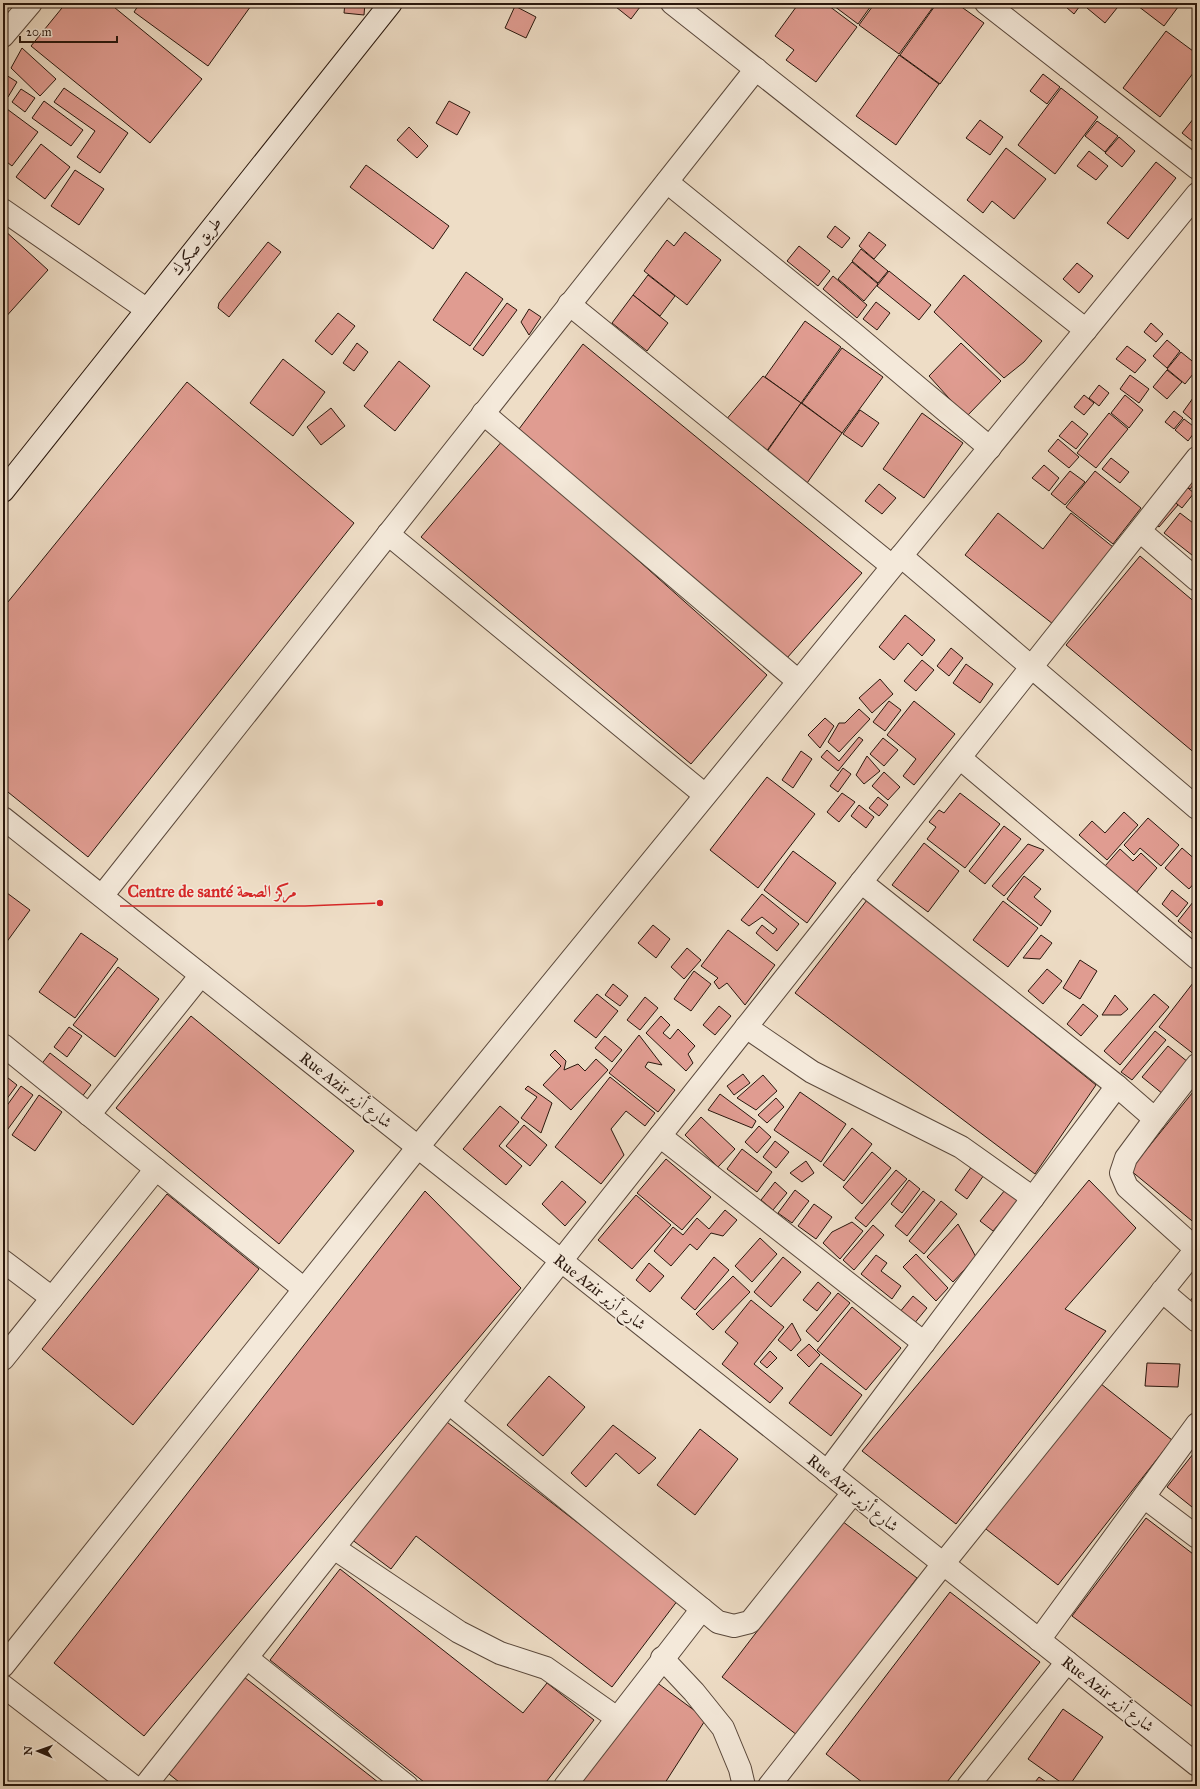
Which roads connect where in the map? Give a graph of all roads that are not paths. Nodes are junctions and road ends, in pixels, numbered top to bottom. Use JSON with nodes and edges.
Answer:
{"nodes":[{"id":1,"x":31,"y":3,"type":"edge"},
{"id":2,"x":391,"y":3,"type":"edge"},
{"id":3,"x":672,"y":3,"type":"edge"},
{"id":4,"x":986,"y":3,"type":"edge"},
{"id":5,"x":3,"y":36,"type":"edge"},
{"id":6,"x":756,"y":69,"type":"junction"},
{"id":7,"x":1197,"y":168,"type":"edge"},
{"id":8,"x":667,"y":182,"type":"junction"},
{"id":9,"x":1197,"y":194,"type":"edge"},
{"id":10,"x":3,"y":210,"type":"edge"},
{"id":11,"x":569,"y":304,"type":"junction"},
{"id":12,"x":146,"y":309,"type":"junction"},
{"id":13,"x":1086,"y":330,"type":"junction"},
{"id":14,"x":483,"y":413,"type":"junction"},
{"id":15,"x":990,"y":448,"type":"junction"},
{"id":16,"x":1197,"y":458,"type":"edge"},
{"id":17,"x":3,"y":491,"type":"edge"},
{"id":18,"x":1140,"y":531,"type":"junction"},
{"id":19,"x":388,"y":534,"type":"junction"},
{"id":20,"x":896,"y":561,"type":"junction"},
{"id":21,"x":1197,"y":580,"type":"edge"},
{"id":22,"x":1031,"y":667,"type":"junction"},
{"id":23,"x":798,"y":681,"type":"junction"},
{"id":24,"x":960,"y":758,"type":"junction"},
{"id":25,"x":705,"y":795,"type":"junction"},
{"id":26,"x":1197,"y":808,"type":"edge"},
{"id":27,"x":3,"y":818,"type":"edge"},
{"id":28,"x":861,"y":882,"type":"junction"},
{"id":29,"x":102,"y":896,"type":"junction"},
{"id":30,"x":1197,"y":958,"type":"edge"},
{"id":31,"x":201,"y":975,"type":"junction"},
{"id":32,"x":746,"y":1027,"type":"junction"},
{"id":33,"x":3,"y":1045,"type":"edge"},
{"id":34,"x":1197,"y":1065,"type":"edge"},
{"id":35,"x":1118,"y":1086,"type":"junction"},
{"id":36,"x":89,"y":1115,"type":"junction"},
{"id":37,"x":1155,"y":1119,"type":"junction"},
{"id":38,"x":660,"y":1136,"type":"junction"},
{"id":39,"x":418,"y":1147,"type":"junction"},
{"id":40,"x":156,"y":1169,"type":"junction"},
{"id":41,"x":1033,"y":1198,"type":"junction"},
{"id":42,"x":1197,"y":1248,"type":"edge"},
{"id":43,"x":3,"y":1261,"type":"edge"},
{"id":44,"x":561,"y":1261,"type":"junction"},
{"id":45,"x":304,"y":1289,"type":"junction"},
{"id":46,"x":1162,"y":1291,"type":"junction"},
{"id":47,"x":52,"y":1298,"type":"junction"},
{"id":48,"x":1197,"y":1321,"type":"edge"},
{"id":49,"x":924,"y":1344,"type":"junction"},
{"id":50,"x":3,"y":1359,"type":"edge"},
{"id":51,"x":449,"y":1403,"type":"junction"},
{"id":52,"x":1197,"y":1424,"type":"edge"},
{"id":53,"x":827,"y":1472,"type":"junction"},
{"id":54,"x":853,"y":1493,"type":"junction"},
{"id":55,"x":1144,"y":1497,"type":"junction"},
{"id":56,"x":1197,"y":1537,"type":"edge"},
{"id":57,"x":334,"y":1548,"type":"junction"},
{"id":58,"x":943,"y":1564,"type":"junction"},
{"id":59,"x":702,"y":1609,"type":"junction"},
{"id":60,"x":1039,"y":1640,"type":"junction"},
{"id":61,"x":247,"y":1658,"type":"junction"},
{"id":62,"x":662,"y":1658,"type":"junction"},
{"id":63,"x":1067,"y":1662,"type":"junction"},
{"id":64,"x":3,"y":1666,"type":"edge"},
{"id":65,"x":3,"y":1686,"type":"edge"},
{"id":66,"x":617,"y":1718,"type":"junction"},
{"id":67,"x":1197,"y":1765,"type":"edge"},
{"id":68,"x":133,"y":1786,"type":"edge"},
{"id":69,"x":145,"y":1786,"type":"edge"},
{"id":70,"x":407,"y":1786,"type":"edge"},
{"id":71,"x":565,"y":1786,"type":"edge"},
{"id":72,"x":744,"y":1786,"type":"edge"},
{"id":73,"x":769,"y":1786,"type":"edge"},
{"id":74,"x":968,"y":1786,"type":"edge"}],
"edges":[{"from":1,"to":5,"type":"street"},
{"from":2,"to":12,"type":"street","name":"طريق صكوك"},
{"from":3,"to":6,"type":"street"},
{"from":4,"to":7,"type":"street"},
{"from":6,"to":8,"type":"street"},
{"from":6,"to":13,"type":"street"},
{"from":8,"to":11,"type":"street"},
{"from":8,"to":15,"type":"street"},
{"from":9,"to":13,"type":"street"},
{"from":10,"to":12,"type":"street"},
{"from":11,"to":14,"type":"street"},
{"from":11,"to":20,"type":"street"},
{"from":12,"to":17,"type":"street","name":"طريق صكوك"},
{"from":13,"to":15,"type":"street"},
{"from":14,"to":19,"type":"street"},
{"from":14,"to":23,"type":"street"},
{"from":15,"to":20,"type":"street"},
{"from":16,"to":18,"type":"street"},
{"from":18,"to":21,"type":"street"},
{"from":18,"to":22,"type":"street"},
{"from":19,"to":25,"type":"street"},
{"from":19,"to":29,"type":"street"},
{"from":20,"to":22,"type":"street"},
{"from":20,"to":23,"type":"street"},
{"from":22,"to":24,"type":"street"},
{"from":22,"to":26,"type":"street"},
{"from":23,"to":25,"type":"street"},
{"from":24,"to":28,"type":"street"},
{"from":24,"to":30,"type":"street"},
{"from":25,"to":39,"type":"street"},
{"from":27,"to":29,"type":"street","name":"Rue Azir شارع أزير"},
{"from":28,"to":32,"type":"street"},
{"from":28,"to":35,"type":"street"},
{"from":29,"to":31,"type":"street","name":"Rue Azir شارع أزير"},
{"from":31,"to":36,"type":"street"},
{"from":31,"to":39,"type":"street","name":"Rue Azir شارع أزير"},
{"from":32,"to":38,"type":"street"},
{"from":32,"to":41,"type":"street"},
{"from":33,"to":36,"type":"street"},
{"from":34,"to":37,"type":"street"},
{"from":35,"to":37,"type":"street"},
{"from":35,"to":41,"type":"street"},
{"from":36,"to":40,"type":"street"},
{"from":37,"to":42,"type":"street"},
{"from":38,"to":44,"type":"street"},
{"from":38,"to":49,"type":"street"},
{"from":39,"to":44,"type":"street","name":"Rue Azir شارع أزير"},
{"from":39,"to":45,"type":"street"},
{"from":40,"to":45,"type":"street"},
{"from":40,"to":47,"type":"street"},
{"from":41,"to":49,"type":"street"},
{"from":42,"to":46,"type":"street"},
{"from":43,"to":47,"type":"street"},
{"from":44,"to":51,"type":"street"},
{"from":44,"to":53,"type":"street","name":"Rue Azir شارع أزير"},
{"from":45,"to":64,"type":"street"},
{"from":46,"to":48,"type":"street"},
{"from":46,"to":58,"type":"street"},
{"from":47,"to":50,"type":"street"},
{"from":49,"to":53,"type":"street"},
{"from":51,"to":57,"type":"street"},
{"from":51,"to":59,"type":"street"},
{"from":52,"to":55,"type":"street"},
{"from":53,"to":54,"type":"street","name":"Rue Azir شارع أزير"},
{"from":54,"to":58,"type":"street","name":"Rue Azir شارع أزير"},
{"from":54,"to":59,"type":"street"},
{"from":55,"to":56,"type":"street"},
{"from":55,"to":60,"type":"street"},
{"from":57,"to":61,"type":"street"},
{"from":57,"to":66,"type":"street"},
{"from":58,"to":60,"type":"street","name":"Rue Azir شارع أزير"},
{"from":58,"to":73,"type":"street"},
{"from":59,"to":62,"type":"street"},
{"from":60,"to":63,"type":"street","name":"Rue Azir شارع أزير"},
{"from":61,"to":69,"type":"street"},
{"from":61,"to":70,"type":"street"},
{"from":62,"to":66,"type":"street"},
{"from":62,"to":72,"type":"street"},
{"from":63,"to":67,"type":"street","name":"Rue Azir شارع أزير"},
{"from":63,"to":74,"type":"street"},
{"from":65,"to":68,"type":"street"},
{"from":66,"to":71,"type":"street"}]}
